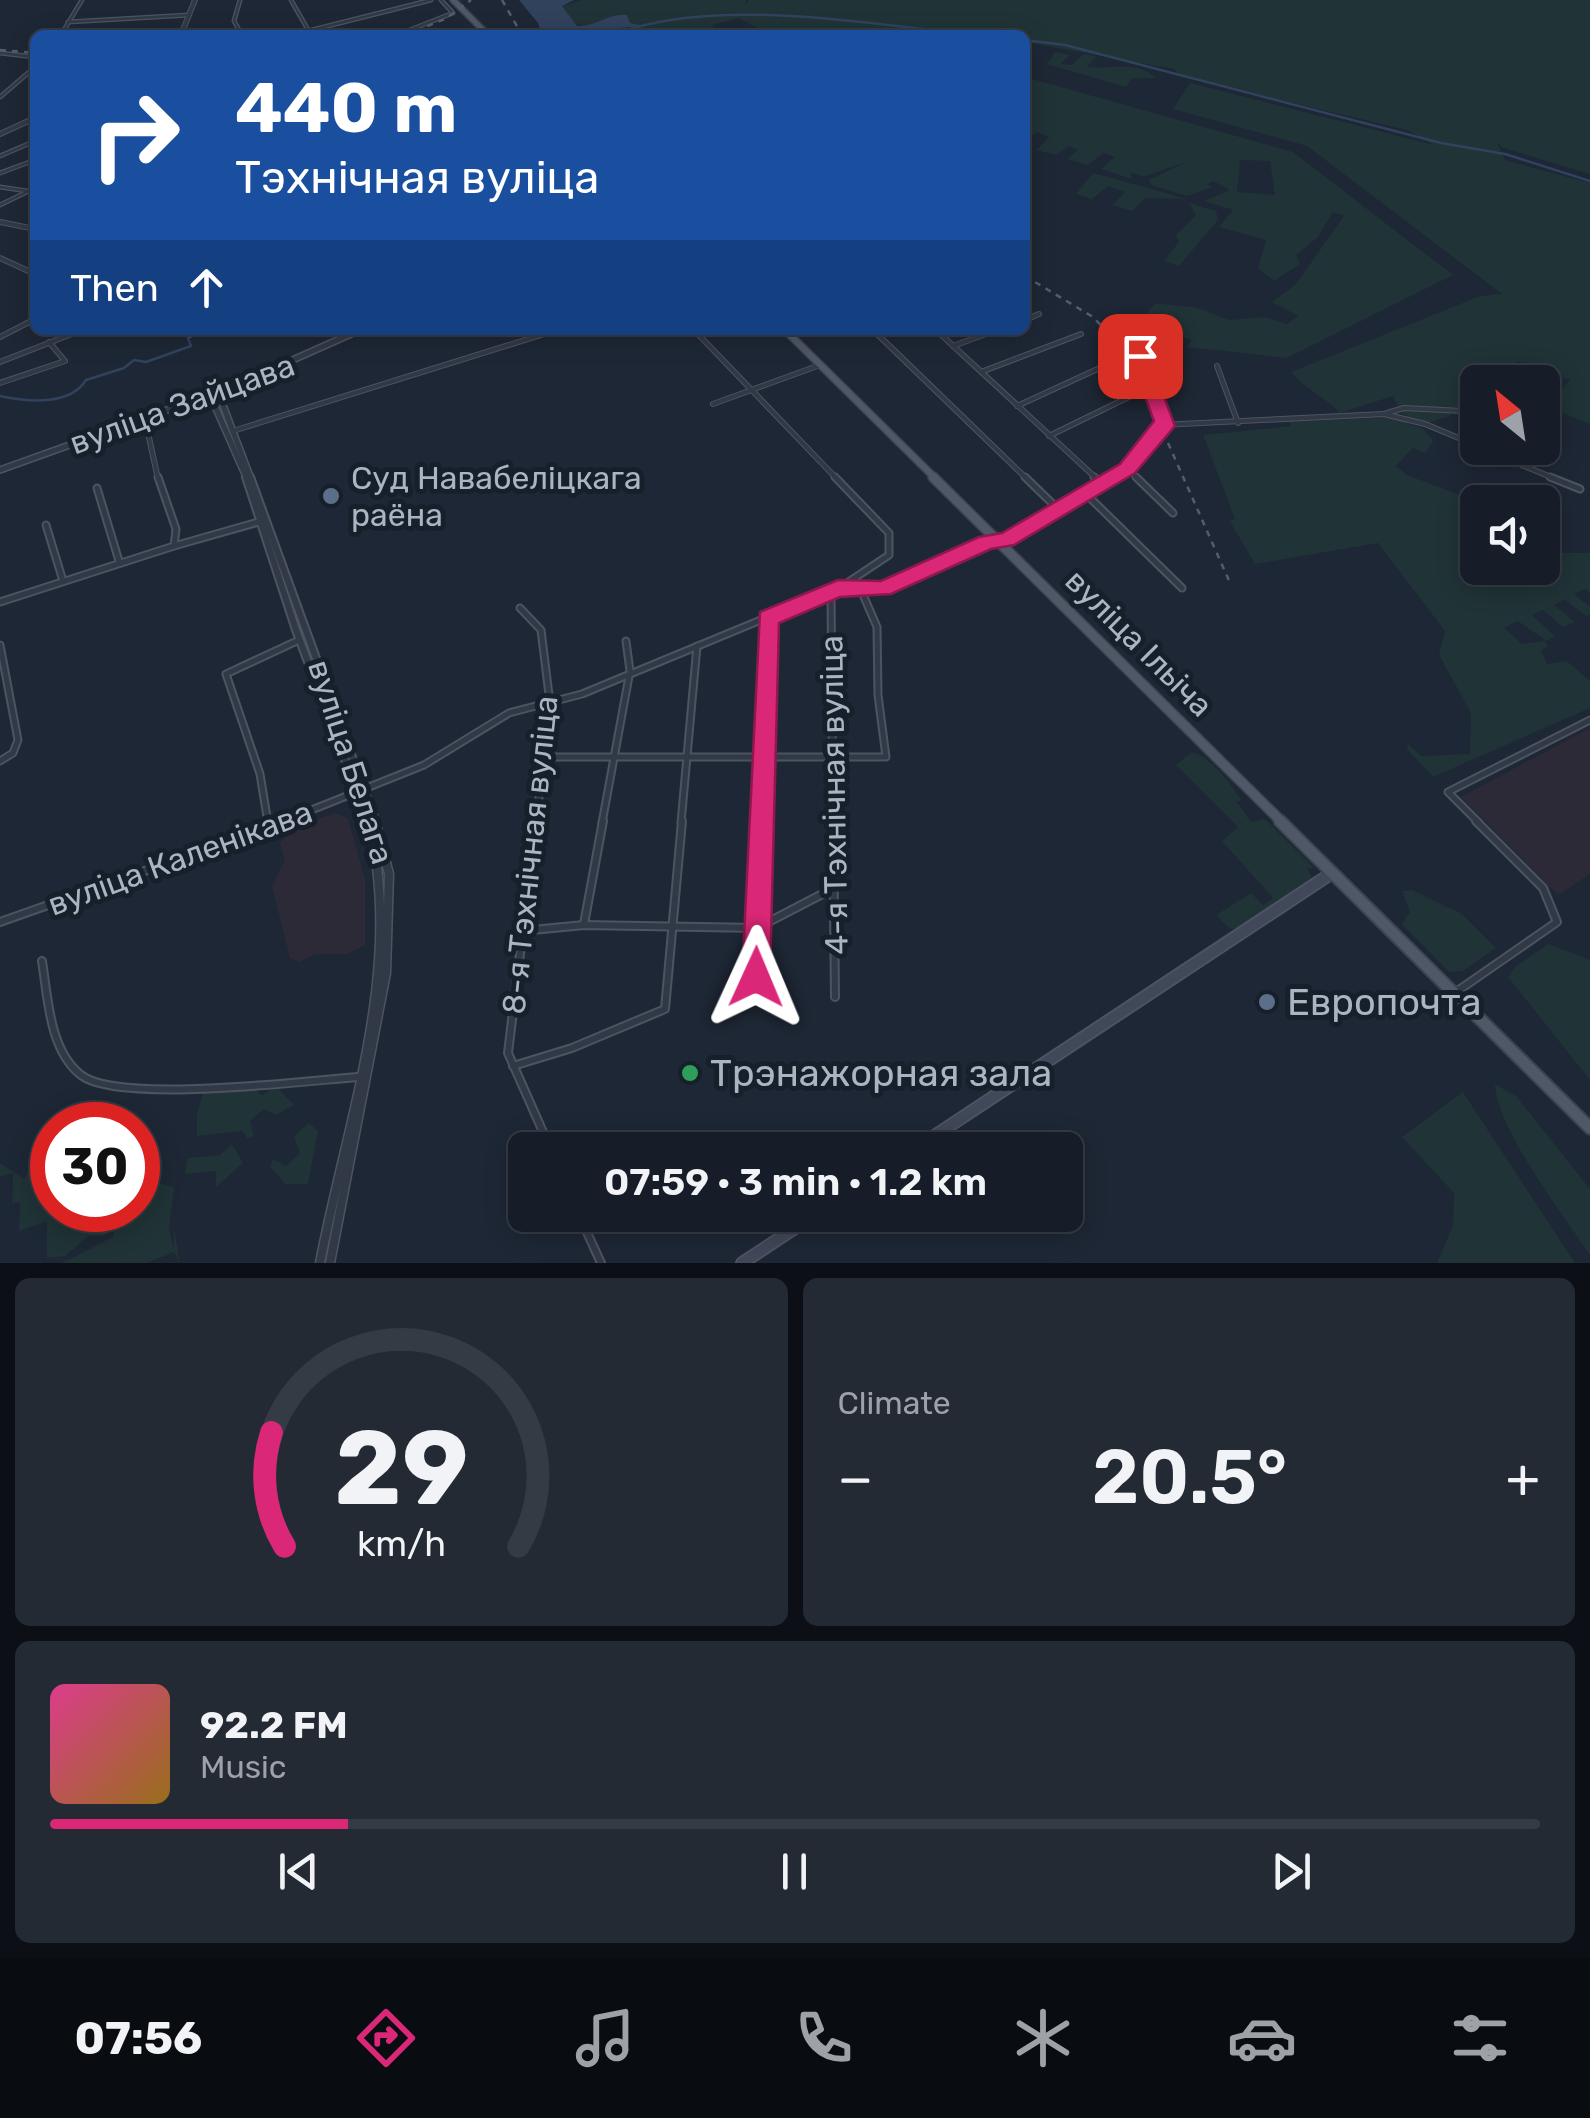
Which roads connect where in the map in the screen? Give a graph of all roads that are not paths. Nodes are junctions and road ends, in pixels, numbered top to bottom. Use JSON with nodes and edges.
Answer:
{"nodes":[{"id":1,"x":82,"y":0,"type":"edge"},
{"id":2,"x":194,"y":0,"type":"edge"},
{"id":3,"x":240,"y":0,"type":"edge"},
{"id":4,"x":291,"y":0,"type":"edge"},
{"id":5,"x":431,"y":0,"type":"edge"},
{"id":6,"x":441,"y":0,"type":"edge"},
{"id":7,"x":454,"y":0,"type":"edge"},
{"id":8,"x":189,"y":14,"type":"junction"},
{"id":9,"x":68,"y":22,"type":"junction"},
{"id":10,"x":64,"y":30,"type":"edge"},
{"id":11,"x":184,"y":30,"type":"edge"},
{"id":12,"x":239,"y":30,"type":"edge"},
{"id":13,"x":308,"y":30,"type":"edge"},
{"id":14,"x":321,"y":30,"type":"edge"},
{"id":15,"x":410,"y":30,"type":"edge"},
{"id":16,"x":483,"y":30,"type":"edge"},
{"id":17,"x":0,"y":53,"type":"edge"},
{"id":18,"x":7,"y":54,"type":"junction"},
{"id":19,"x":30,"y":56,"type":"edge"},
{"id":20,"x":0,"y":61,"type":"edge"},
{"id":21,"x":30,"y":71,"type":"edge"},
{"id":22,"x":0,"y":97,"type":"edge"},
{"id":23,"x":30,"y":120,"type":"edge"},
{"id":24,"x":0,"y":134,"type":"edge"},
{"id":25,"x":30,"y":143,"type":"edge"},
{"id":26,"x":0,"y":156,"type":"edge"},
{"id":27,"x":30,"y":162,"type":"edge"},
{"id":28,"x":0,"y":172,"type":"edge"},
{"id":29,"x":0,"y":187,"type":"edge"},
{"id":30,"x":30,"y":191,"type":"edge"},
{"id":31,"x":30,"y":192,"type":"edge"},
{"id":32,"x":0,"y":205,"type":"edge"},
{"id":33,"x":0,"y":222,"type":"edge"},
{"id":34,"x":30,"y":228,"type":"edge"},
{"id":35,"x":0,"y":258,"type":"edge"},
{"id":36,"x":30,"y":272,"type":"edge"},
{"id":37,"x":1039,"y":314,"type":"dead end"},
{"id":38,"x":1030,"y":318,"type":"edge"},
{"id":39,"x":30,"y":321,"type":"edge"},
{"id":40,"x":1081,"y":334,"type":"dead end"},
{"id":41,"x":68,"y":335,"type":"edge"},
{"id":42,"x":351,"y":335,"type":"edge"},
{"id":43,"x":540,"y":335,"type":"edge"},
{"id":44,"x":699,"y":335,"type":"edge"},
{"id":45,"x":790,"y":335,"type":"edge"},
{"id":46,"x":878,"y":335,"type":"edge"},
{"id":47,"x":941,"y":335,"type":"edge"},
{"id":48,"x":983,"y":335,"type":"edge"},
{"id":49,"x":0,"y":338,"type":"edge"},
{"id":50,"x":49,"y":342,"type":"junction"},
{"id":51,"x":953,"y":346,"type":"junction"},
{"id":52,"x":1140,"y":356,"type":"dead end"},
{"id":53,"x":1115,"y":360,"type":"dead end"},
{"id":54,"x":0,"y":362,"type":"edge"},
{"id":55,"x":820,"y":365,"type":"junction"},
{"id":56,"x":1218,"y":366,"type":"dead end"},
{"id":57,"x":981,"y":372,"type":"junction"},
{"id":58,"x":0,"y":383,"type":"edge"},
{"id":59,"x":752,"y":390,"type":"junction"},
{"id":60,"x":1136,"y":393,"type":"dead end"},
{"id":61,"x":214,"y":394,"type":"junction"},
{"id":62,"x":713,"y":404,"type":"dead end"},
{"id":63,"x":1017,"y":406,"type":"junction"},
{"id":64,"x":1460,"y":411,"type":"edge"},
{"id":65,"x":1384,"y":414,"type":"junction"},
{"id":66,"x":144,"y":419,"type":"junction"},
{"id":67,"x":1238,"y":424,"type":"junction"},
{"id":68,"x":1163,"y":426,"type":"junction"},
{"id":69,"x":234,"y":431,"type":"junction"},
{"id":70,"x":1049,"y":436,"type":"junction"},
{"id":71,"x":1460,"y":439,"type":"edge"},
{"id":72,"x":1521,"y":465,"type":"edge"},
{"id":73,"x":1128,"y":469,"type":"junction"},
{"id":74,"x":0,"y":470,"type":"edge"},
{"id":75,"x":1101,"y":483,"type":"junction"},
{"id":76,"x":97,"y":488,"type":"dead end"},
{"id":77,"x":1580,"y":490,"type":"dead end"},
{"id":78,"x":1084,"y":494,"type":"junction"},
{"id":79,"x":1058,"y":509,"type":"junction"},
{"id":80,"x":1173,"y":514,"type":"dead end"},
{"id":81,"x":263,"y":520,"type":"junction"},
{"id":82,"x":46,"y":525,"type":"dead end"},
{"id":83,"x":997,"y":540,"type":"junction"},
{"id":84,"x":174,"y":546,"type":"junction"},
{"id":85,"x":119,"y":561,"type":"junction"},
{"id":86,"x":63,"y":581,"type":"junction"},
{"id":87,"x":1182,"y":588,"type":"dead end"},
{"id":88,"x":834,"y":590,"type":"junction"},
{"id":89,"x":861,"y":590,"type":"junction"},
{"id":90,"x":0,"y":602,"type":"edge"},
{"id":91,"x":520,"y":608,"type":"dead end"},
{"id":92,"x":768,"y":618,"type":"junction"},
{"id":93,"x":299,"y":640,"type":"junction"},
{"id":94,"x":626,"y":642,"type":"dead end"},
{"id":95,"x":0,"y":645,"type":"edge"},
{"id":96,"x":697,"y":646,"type":"junction"},
{"id":97,"x":630,"y":671,"type":"junction"},
{"id":98,"x":550,"y":703,"type":"junction"},
{"id":99,"x":1590,"y":720,"type":"edge"},
{"id":100,"x":544,"y":757,"type":"junction"},
{"id":101,"x":762,"y":757,"type":"junction"},
{"id":102,"x":834,"y":757,"type":"junction"},
{"id":103,"x":615,"y":758,"type":"junction"},
{"id":104,"x":688,"y":758,"type":"junction"},
{"id":105,"x":0,"y":761,"type":"edge"},
{"id":106,"x":363,"y":791,"type":"junction"},
{"id":107,"x":268,"y":826,"type":"junction"},
{"id":108,"x":1332,"y":873,"type":"junction"},
{"id":109,"x":836,"y":888,"type":"junction"},
{"id":110,"x":0,"y":922,"type":"edge"},
{"id":111,"x":584,"y":925,"type":"junction"},
{"id":112,"x":675,"y":928,"type":"junction"},
{"id":113,"x":757,"y":928,"type":"junction"},
{"id":114,"x":522,"y":931,"type":"junction"},
{"id":115,"x":42,"y":961,"type":"dead end"},
{"id":116,"x":756,"y":977,"type":"dead end"},
{"id":117,"x":1454,"y":994,"type":"junction"},
{"id":118,"x":835,"y":997,"type":"dead end"},
{"id":119,"x":514,"y":1066,"type":"junction"},
{"id":120,"x":357,"y":1077,"type":"junction"},
{"id":121,"x":1590,"y":1128,"type":"edge"},
{"id":122,"x":542,"y":1132,"type":"edge"},
{"id":123,"x":940,"y":1132,"type":"edge"},
{"id":124,"x":587,"y":1232,"type":"edge"},
{"id":125,"x":790,"y":1232,"type":"edge"},
{"id":126,"x":320,"y":1263,"type":"edge"},
{"id":127,"x":330,"y":1263,"type":"edge"},
{"id":128,"x":601,"y":1263,"type":"edge"},
{"id":129,"x":742,"y":1263,"type":"edge"}],
"edges":[{"from":1,"to":9,"type":"street"},
{"from":2,"to":8,"type":"street"},
{"from":3,"to":12,"type":"street"},
{"from":4,"to":13,"type":"street"},
{"from":5,"to":14,"type":"street"},
{"from":6,"to":15,"type":"street"},
{"from":7,"to":16,"type":"main road"},
{"from":8,"to":9,"type":"street"},
{"from":8,"to":11,"type":"street"},
{"from":9,"to":10,"type":"street"},
{"from":17,"to":18,"type":"street"},
{"from":18,"to":19,"type":"street"},
{"from":18,"to":20,"type":"street"},
{"from":21,"to":22,"type":"street"},
{"from":23,"to":24,"type":"street"},
{"from":25,"to":26,"type":"street"},
{"from":27,"to":28,"type":"street"},
{"from":29,"to":30,"type":"street"},
{"from":31,"to":32,"type":"street"},
{"from":33,"to":34,"type":"street"},
{"from":35,"to":36,"type":"street"},
{"from":37,"to":38,"type":"street"},
{"from":39,"to":49,"type":"street"},
{"from":40,"to":57,"type":"street"},
{"from":41,"to":50,"type":"street"},
{"from":42,"to":61,"type":"street","name":"вуліца Зайцава"},
{"from":43,"to":69,"type":"street"},
{"from":44,"to":59,"type":"street"},
{"from":45,"to":55,"type":"main road","name":"вуліца Ільіча"},
{"from":46,"to":79,"type":"street"},
{"from":47,"to":51,"type":"street"},
{"from":48,"to":51,"type":"street"},
{"from":50,"to":54,"type":"street"},
{"from":50,"to":58,"type":"street"},
{"from":51,"to":57,"type":"street"},
{"from":52,"to":68,"type":"street"},
{"from":53,"to":63,"type":"street"},
{"from":55,"to":59,"type":"street"},
{"from":55,"to":83,"type":"main road","name":"вуліца Ільіча"},
{"from":56,"to":67,"type":"street"},
{"from":57,"to":63,"type":"street"},
{"from":59,"to":62,"type":"street"},
{"from":59,"to":88,"type":"street","name":"вуліца Каленікава"},
{"from":60,"to":70,"type":"street"},
{"from":61,"to":66,"type":"street","name":"вуліца Зайцава"},
{"from":61,"to":69,"type":"street","name":"вуліца Белага"},
{"from":61,"to":81,"type":"street","name":"вуліца Белага"},
{"from":63,"to":70,"type":"street"},
{"from":64,"to":65,"type":"street"},
{"from":65,"to":67,"type":"street"},
{"from":65,"to":71,"type":"street"},
{"from":66,"to":74,"type":"street","name":"вуліца Зайцава"},
{"from":66,"to":84,"type":"street"},
{"from":67,"to":68,"type":"street"},
{"from":68,"to":73,"type":"street"},
{"from":69,"to":81,"type":"street","name":"вуліца Белага"},
{"from":70,"to":75,"type":"street"},
{"from":72,"to":77,"type":"street"},
{"from":73,"to":75,"type":"street"},
{"from":73,"to":80,"type":"street"},
{"from":75,"to":78,"type":"street"},
{"from":76,"to":85,"type":"street"},
{"from":78,"to":79,"type":"street"},
{"from":78,"to":87,"type":"street"},
{"from":79,"to":83,"type":"street"},
{"from":81,"to":84,"type":"street"},
{"from":81,"to":93,"type":"street","name":"вуліца Белага"},
{"from":81,"to":106,"type":"street","name":"вуліца Белага"},
{"from":82,"to":86,"type":"street"},
{"from":83,"to":89,"type":"street"},
{"from":83,"to":108,"type":"main road","name":"вуліца Ільіча"},
{"from":84,"to":85,"type":"street"},
{"from":85,"to":86,"type":"street"},
{"from":86,"to":90,"type":"street"},
{"from":88,"to":89,"type":"street"},
{"from":88,"to":92,"type":"street","name":"вуліца Каленікава"},
{"from":88,"to":102,"type":"street","name":"4-я Тэхнічная вуліца"},
{"from":89,"to":102,"type":"street"},
{"from":91,"to":98,"type":"street","name":"8-я Тэхнічная вуліца"},
{"from":92,"to":96,"type":"street","name":"вуліца Каленікава"},
{"from":92,"to":101,"type":"street"},
{"from":93,"to":106,"type":"street","name":"вуліца Белага"},
{"from":93,"to":107,"type":"street"},
{"from":94,"to":97,"type":"street"},
{"from":95,"to":105,"type":"street"},
{"from":96,"to":97,"type":"street","name":"вуліца Каленікава"},
{"from":96,"to":104,"type":"street"},
{"from":97,"to":98,"type":"street","name":"вуліца Каленікава"},
{"from":97,"to":103,"type":"street"},
{"from":98,"to":100,"type":"street","name":"8-я Тэхнічная вуліца"},
{"from":98,"to":106,"type":"street","name":"вуліца Каленікава"},
{"from":99,"to":117,"type":"street"},
{"from":100,"to":103,"type":"street"},
{"from":100,"to":114,"type":"street","name":"8-я Тэхнічная вуліца"},
{"from":101,"to":102,"type":"street"},
{"from":101,"to":104,"type":"street"},
{"from":101,"to":113,"type":"street"},
{"from":102,"to":109,"type":"street","name":"4-я Тэхнічная вуліца"},
{"from":103,"to":104,"type":"street"},
{"from":103,"to":111,"type":"street"},
{"from":104,"to":112,"type":"street"},
{"from":106,"to":107,"type":"street","name":"вуліца Каленікава"},
{"from":106,"to":120,"type":"street","name":"вуліца Белага"},
{"from":106,"to":127,"type":"street","name":"вуліца Белага"},
{"from":107,"to":110,"type":"street","name":"вуліца Каленікава"},
{"from":108,"to":117,"type":"main road","name":"вуліца Ільіча"},
{"from":108,"to":123,"type":"main road"},
{"from":109,"to":113,"type":"street"},
{"from":109,"to":118,"type":"street","name":"4-я Тэхнічная вуліца"},
{"from":111,"to":112,"type":"street"},
{"from":111,"to":114,"type":"street"},
{"from":112,"to":113,"type":"street"},
{"from":112,"to":119,"type":"street"},
{"from":113,"to":116,"type":"street"},
{"from":114,"to":119,"type":"street","name":"8-я Тэхнічная вуліца"},
{"from":115,"to":120,"type":"street"},
{"from":117,"to":121,"type":"main road","name":"вуліца Ільіча"},
{"from":119,"to":122,"type":"street"},
{"from":120,"to":126,"type":"street","name":"вуліца Белага"},
{"from":124,"to":128,"type":"street"},
{"from":125,"to":129,"type":"main road"}]}
